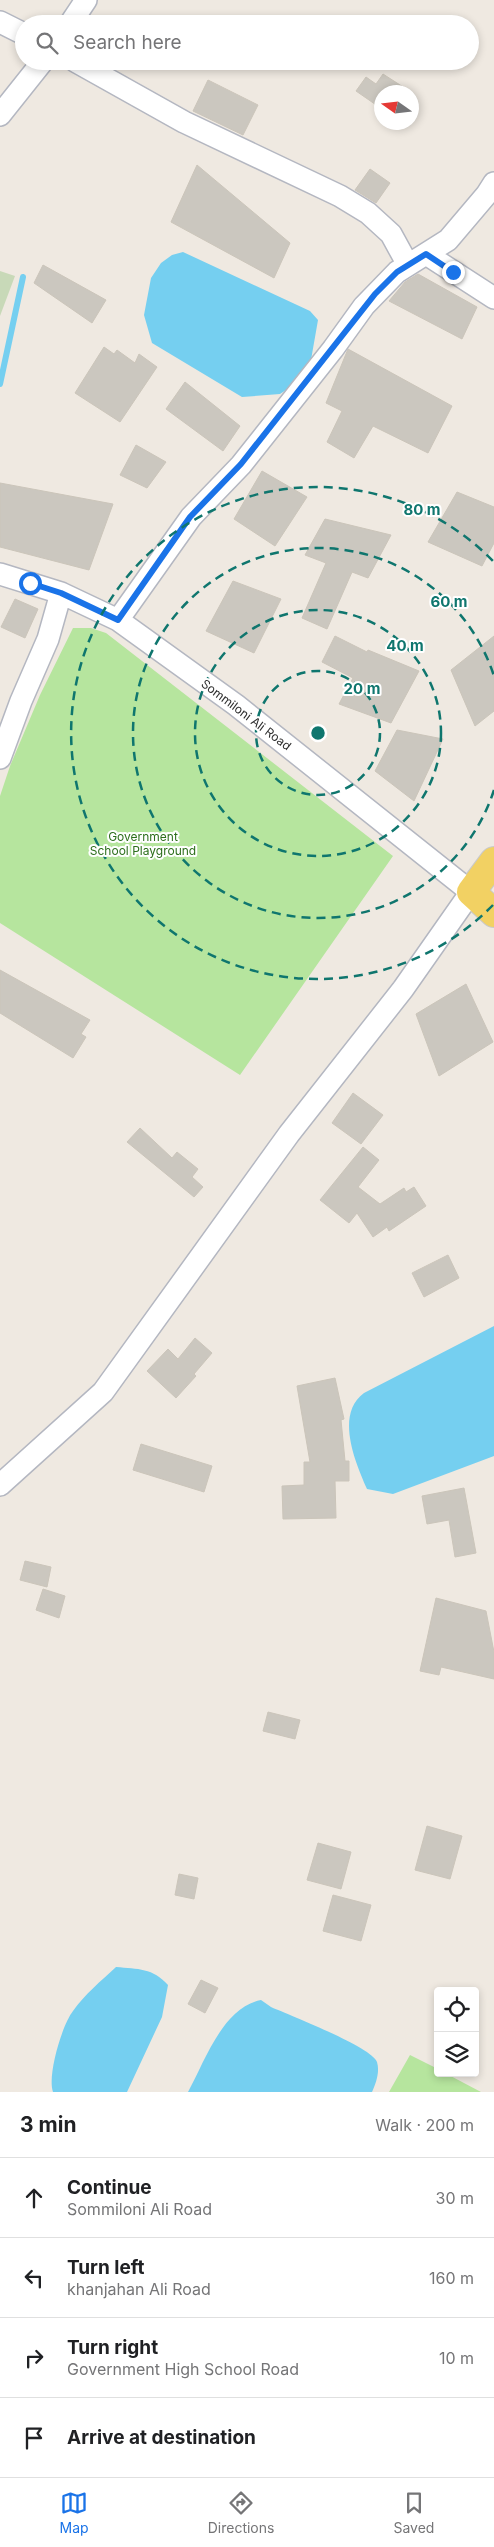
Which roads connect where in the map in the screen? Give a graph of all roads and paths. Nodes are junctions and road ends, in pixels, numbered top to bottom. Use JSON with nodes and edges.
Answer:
{"nodes":[{"id":1,"x":86,"y":0,"type":"edge"},
{"id":2,"x":76,"y":15,"type":"edge"},
{"id":3,"x":0,"y":22,"type":"edge"},
{"id":4,"x":15,"y":30,"type":"edge"},
{"id":5,"x":36,"y":70,"type":"edge"},
{"id":6,"x":91,"y":70,"type":"edge"},
{"id":7,"x":0,"y":115,"type":"edge"},
{"id":8,"x":494,"y":183,"type":"edge"},
{"id":9,"x":426,"y":254,"type":"junction"},
{"id":10,"x":408,"y":265,"type":"junction"},
{"id":11,"x":494,"y":298,"type":"edge"},
{"id":12,"x":0,"y":574,"type":"edge"},
{"id":13,"x":61,"y":593,"type":"junction"},
{"id":14,"x":118,"y":620,"type":"junction"},
{"id":15,"x":0,"y":758,"type":"edge"},
{"id":16,"x":494,"y":861,"type":"edge"},
{"id":17,"x":471,"y":892,"type":"junction"},
{"id":18,"x":494,"y":913,"type":"edge"},
{"id":19,"x":0,"y":1485,"type":"edge"}],
"edges":[{"from":1,"to":2,"type":"street"},
{"from":3,"to":4,"type":"street"},
{"from":5,"to":7,"type":"street"},
{"from":6,"to":10,"type":"street"},
{"from":8,"to":9,"type":"street"},
{"from":9,"to":10,"type":"street"},
{"from":9,"to":11,"type":"street"},
{"from":10,"to":14,"type":"street"},
{"from":12,"to":13,"type":"street","name":"Sommiloni Ali Road"},
{"from":13,"to":14,"type":"street","name":"Sommiloni Ali Road"},
{"from":13,"to":15,"type":"street"},
{"from":14,"to":17,"type":"street","name":"Sommiloni Ali Road"},
{"from":16,"to":17,"type":"main road"},
{"from":17,"to":18,"type":"main road"},
{"from":17,"to":19,"type":"street"}]}
